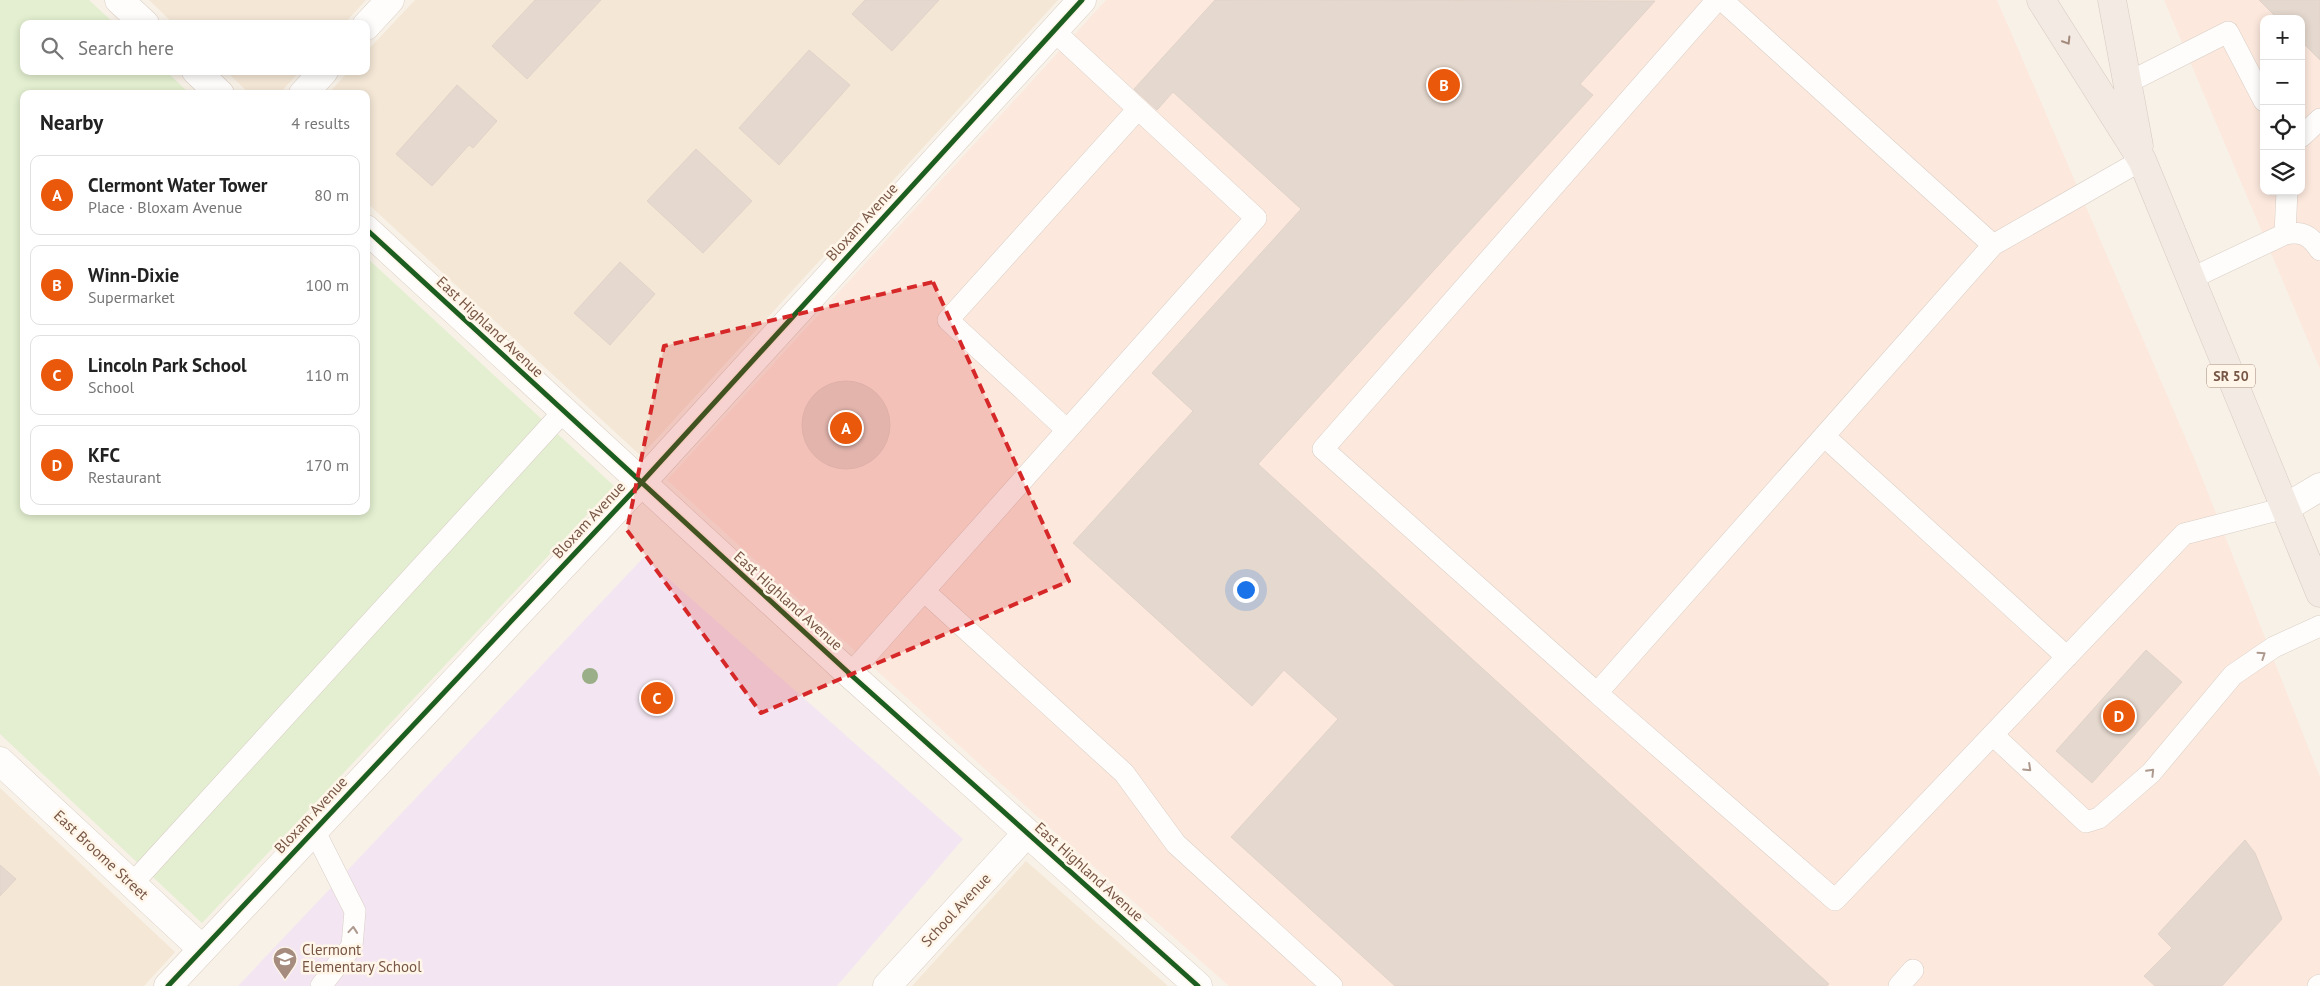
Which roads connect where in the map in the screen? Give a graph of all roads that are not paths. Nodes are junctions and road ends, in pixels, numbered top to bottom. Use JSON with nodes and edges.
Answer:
{"nodes":[{"id":1,"x":119,"y":0,"type":"edge"},
{"id":2,"x":390,"y":0,"type":"edge"},
{"id":3,"x":1082,"y":0,"type":"edge"},
{"id":4,"x":1717,"y":0,"type":"edge"},
{"id":5,"x":1722,"y":0,"type":"edge"},
{"id":6,"x":2041,"y":0,"type":"edge"},
{"id":7,"x":2112,"y":0,"type":"edge"},
{"id":8,"x":141,"y":20,"type":"edge"},
{"id":9,"x":370,"y":22,"type":"edge"},
{"id":10,"x":1054,"y":31,"type":"junction"},
{"id":11,"x":200,"y":75,"type":"edge"},
{"id":12,"x":320,"y":75,"type":"edge"},
{"id":13,"x":2127,"y":83,"type":"junction"},
{"id":14,"x":216,"y":90,"type":"edge"},
{"id":15,"x":307,"y":90,"type":"edge"},
{"id":16,"x":2260,"y":93,"type":"edge"},
{"id":17,"x":1138,"y":109,"type":"junction"},
{"id":18,"x":2320,"y":119,"type":"edge"},
{"id":19,"x":2305,"y":133,"type":"edge"},
{"id":20,"x":2142,"y":160,"type":"junction"},
{"id":21,"x":2287,"y":195,"type":"edge"},
{"id":22,"x":370,"y":233,"type":"edge"},
{"id":23,"x":2285,"y":234,"type":"junction"},
{"id":24,"x":1993,"y":245,"type":"junction"},
{"id":25,"x":2320,"y":250,"type":"edge"},
{"id":26,"x":2190,"y":279,"type":"junction"},
{"id":27,"x":563,"y":412,"type":"junction"},
{"id":28,"x":1067,"y":430,"type":"junction"},
{"id":29,"x":1824,"y":436,"type":"junction"},
{"id":30,"x":641,"y":483,"type":"junction"},
{"id":31,"x":2320,"y":487,"type":"edge"},
{"id":32,"x":2285,"y":508,"type":"junction"},
{"id":33,"x":924,"y":591,"type":"junction"},
{"id":34,"x":2320,"y":593,"type":"edge"},
{"id":35,"x":2320,"y":626,"type":"edge"},
{"id":36,"x":2067,"y":657,"type":"junction"},
{"id":37,"x":850,"y":674,"type":"junction"},
{"id":38,"x":1597,"y":693,"type":"junction"},
{"id":39,"x":1993,"y":735,"type":"junction"},
{"id":40,"x":0,"y":761,"type":"edge"},
{"id":41,"x":314,"y":830,"type":"junction"},
{"id":42,"x":1026,"y":834,"type":"junction"},
{"id":43,"x":132,"y":884,"type":"junction"},
{"id":44,"x":202,"y":949,"type":"junction"},
{"id":45,"x":168,"y":986,"type":"edge"},
{"id":46,"x":321,"y":986,"type":"edge"},
{"id":47,"x":887,"y":986,"type":"edge"},
{"id":48,"x":1198,"y":986,"type":"edge"},
{"id":49,"x":1332,"y":986,"type":"edge"}],
"edges":[{"from":1,"to":8,"type":"street"},
{"from":2,"to":9,"type":"street"},
{"from":3,"to":10,"type":"street","name":"Bloxam Avenue"},
{"from":4,"to":38,"type":"lane"},
{"from":5,"to":24,"type":"lane"},
{"from":6,"to":20,"type":"highway","number":"SR 50","one_way":true},
{"from":7,"to":13,"type":"highway","number":"SR 50"},
{"from":10,"to":17,"type":"lane"},
{"from":10,"to":30,"type":"street","name":"Bloxam Avenue"},
{"from":11,"to":14,"type":"street"},
{"from":12,"to":15,"type":"street"},
{"from":13,"to":16,"type":"lane"},
{"from":13,"to":20,"type":"highway","number":"SR 50"},
{"from":17,"to":28,"type":"lane"},
{"from":17,"to":28,"type":"lane"},
{"from":18,"to":19,"type":"lane"},
{"from":20,"to":24,"type":"lane"},
{"from":20,"to":26,"type":"highway","number":"SR 50"},
{"from":21,"to":23,"type":"lane"},
{"from":22,"to":27,"type":"street","name":"East Highland Avenue"},
{"from":23,"to":25,"type":"lane"},
{"from":23,"to":26,"type":"lane"},
{"from":24,"to":29,"type":"lane"},
{"from":26,"to":32,"type":"highway","number":"SR 50"},
{"from":27,"to":30,"type":"street","name":"East Highland Avenue"},
{"from":27,"to":43,"type":"lane"},
{"from":28,"to":33,"type":"lane"},
{"from":29,"to":36,"type":"lane"},
{"from":29,"to":38,"type":"lane"},
{"from":30,"to":37,"type":"street","name":"East Highland Avenue"},
{"from":30,"to":41,"type":"street","name":"Bloxam Avenue"},
{"from":31,"to":32,"type":"street"},
{"from":32,"to":34,"type":"highway","number":"SR 50"},
{"from":32,"to":36,"type":"lane"},
{"from":33,"to":37,"type":"lane"},
{"from":33,"to":49,"type":"lane"},
{"from":39,"to":35,"type":"lane","one_way":true},
{"from":36,"to":39,"type":"lane"},
{"from":37,"to":42,"type":"street","name":"East Highland Avenue"},
{"from":38,"to":39,"type":"lane"},
{"from":40,"to":43,"type":"street","name":"East Broome Street"},
{"from":41,"to":44,"type":"street","name":"Bloxam Avenue"},
{"from":46,"to":41,"type":"lane","one_way":true},
{"from":42,"to":47,"type":"street","name":"School Avenue"},
{"from":42,"to":48,"type":"street","name":"East Highland Avenue"},
{"from":43,"to":44,"type":"street","name":"East Broome Street"},
{"from":44,"to":45,"type":"street","name":"Bloxam Avenue"}]}
